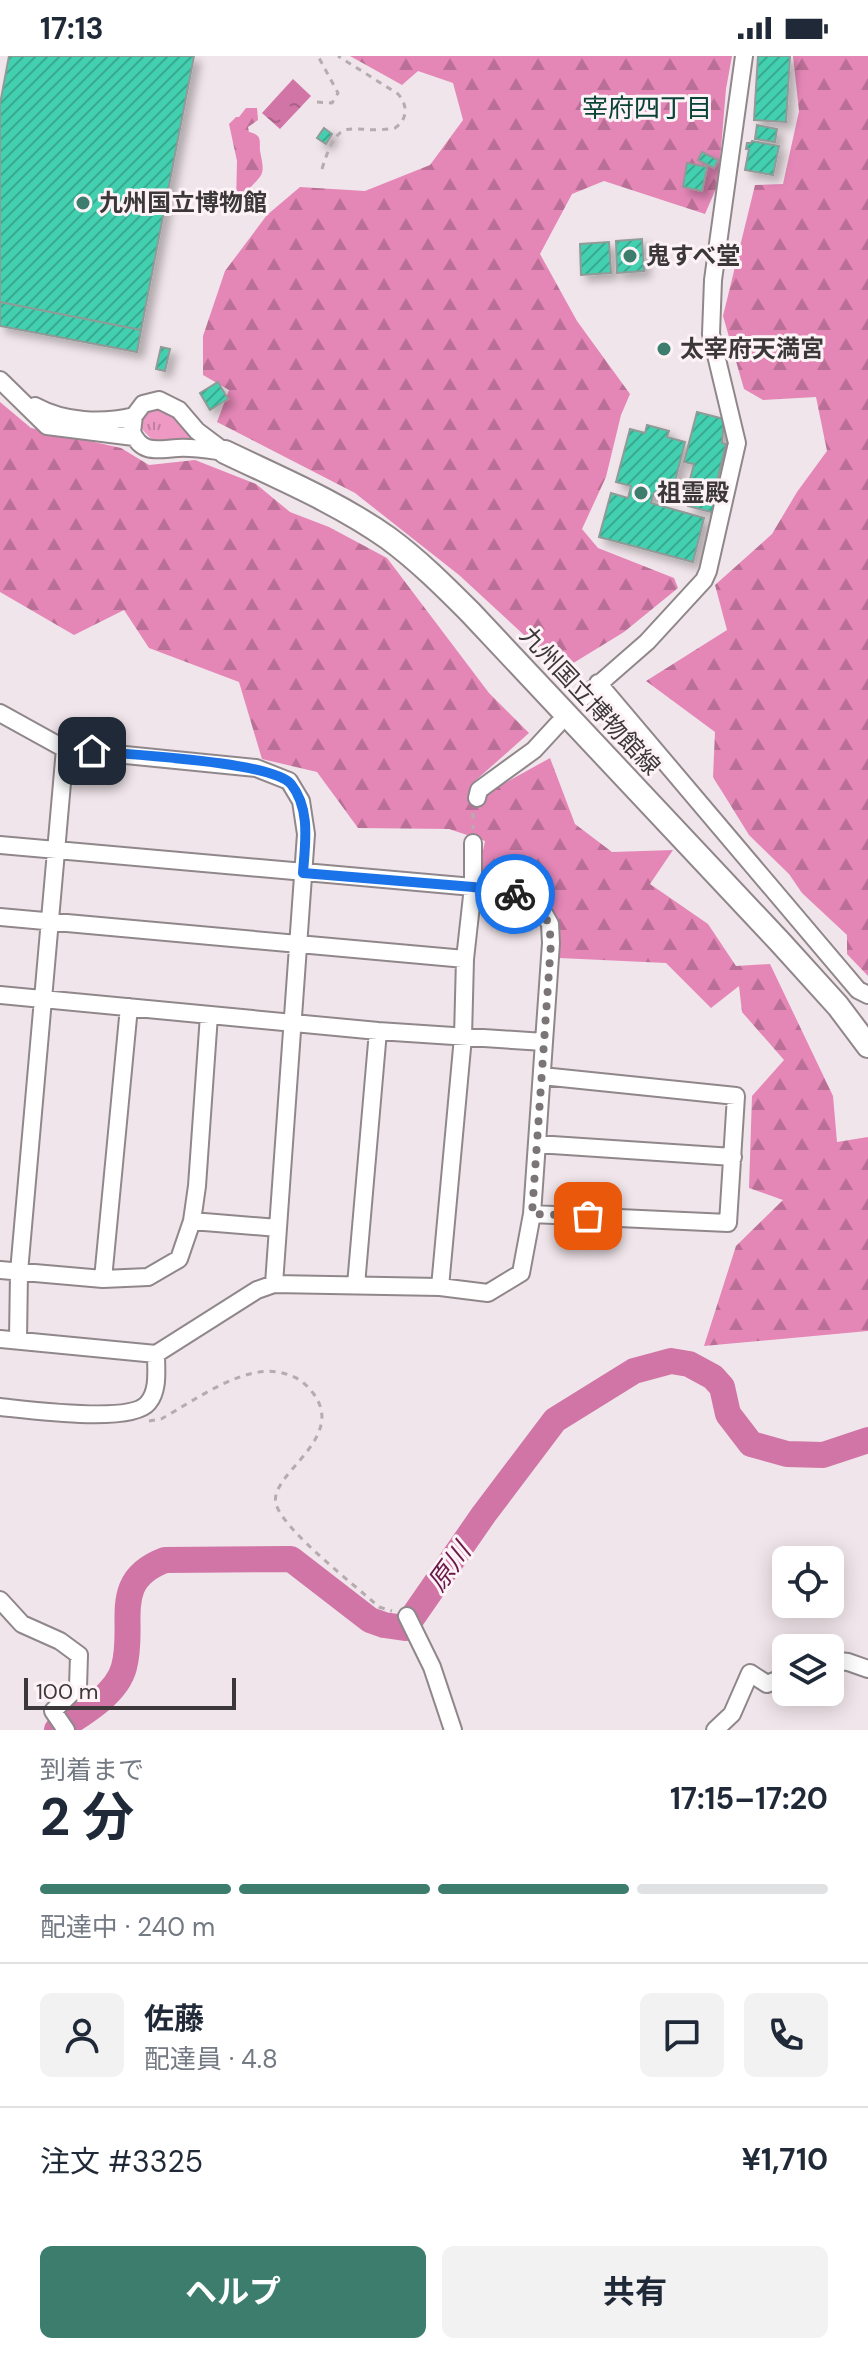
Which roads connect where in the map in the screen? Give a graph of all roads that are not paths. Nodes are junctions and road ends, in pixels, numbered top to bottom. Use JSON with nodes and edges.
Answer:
{"nodes":[{"id":1,"x":744,"y":56,"type":"edge"},
{"id":2,"x":0,"y":380,"type":"edge"},
{"id":3,"x":17,"y":396,"type":"junction"},
{"id":4,"x":134,"y":416,"type":"junction"},
{"id":5,"x":134,"y":437,"type":"junction"},
{"id":6,"x":225,"y":452,"type":"junction"},
{"id":7,"x":598,"y":683,"type":"junction"},
{"id":8,"x":584,"y":697,"type":"dead end"},
{"id":9,"x":0,"y":713,"type":"edge"},
{"id":10,"x":558,"y":724,"type":"dead end"},
{"id":11,"x":65,"y":749,"type":"junction"},
{"id":12,"x":477,"y":798,"type":"road end"},
{"id":13,"x":473,"y":843,"type":"road end"},
{"id":14,"x":0,"y":845,"type":"edge"},
{"id":15,"x":57,"y":850,"type":"junction"},
{"id":16,"x":303,"y":873,"type":"junction"},
{"id":17,"x":473,"y":887,"type":"junction"},
{"id":18,"x":0,"y":917,"type":"edge"},
{"id":19,"x":50,"y":921,"type":"junction"},
{"id":20,"x":298,"y":945,"type":"junction"},
{"id":21,"x":465,"y":959,"type":"junction"},
{"id":22,"x":0,"y":995,"type":"edge"},
{"id":23,"x":868,"y":995,"type":"edge"},
{"id":24,"x":43,"y":1000,"type":"junction"},
{"id":25,"x":129,"y":1007,"type":"junction"},
{"id":26,"x":209,"y":1015,"type":"junction"},
{"id":27,"x":293,"y":1022,"type":"junction"},
{"id":28,"x":378,"y":1031,"type":"junction"},
{"id":29,"x":463,"y":1037,"type":"junction"},
{"id":30,"x":544,"y":1042,"type":"junction"},
{"id":31,"x":868,"y":1046,"type":"edge"},
{"id":32,"x":542,"y":1076,"type":"junction"},
{"id":33,"x":537,"y":1144,"type":"junction"},
{"id":34,"x":733,"y":1157,"type":"junction"},
{"id":35,"x":532,"y":1214,"type":"junction"},
{"id":36,"x":192,"y":1221,"type":"junction"},
{"id":37,"x":278,"y":1228,"type":"junction"},
{"id":38,"x":0,"y":1270,"type":"edge"},
{"id":39,"x":19,"y":1272,"type":"junction"},
{"id":40,"x":103,"y":1279,"type":"junction"},
{"id":41,"x":274,"y":1284,"type":"junction"},
{"id":42,"x":356,"y":1285,"type":"junction"},
{"id":43,"x":440,"y":1287,"type":"junction"},
{"id":44,"x":0,"y":1339,"type":"edge"},
{"id":45,"x":18,"y":1340,"type":"junction"},
{"id":46,"x":156,"y":1354,"type":"junction"},
{"id":47,"x":0,"y":1407,"type":"edge"},
{"id":48,"x":0,"y":1600,"type":"edge"},
{"id":49,"x":407,"y":1616,"type":"road end"},
{"id":50,"x":844,"y":1662,"type":"edge"},
{"id":51,"x":868,"y":1669,"type":"edge"},
{"id":52,"x":772,"y":1682,"type":"edge"},
{"id":53,"x":62,"y":1724,"type":"edge"},
{"id":54,"x":453,"y":1730,"type":"edge"},
{"id":55,"x":715,"y":1730,"type":"edge"}],
"edges":[{"from":1,"to":7,"type":"street"},
{"from":2,"to":3,"type":"street"},
{"from":3,"to":4,"type":"street"},
{"from":3,"to":5,"type":"street"},
{"from":4,"to":5,"type":"street"},
{"from":4,"to":6,"type":"street"},
{"from":5,"to":6,"type":"street"},
{"from":6,"to":31,"type":"main road","name":"九州国立博物館線"},
{"from":7,"to":8,"type":"street"},
{"from":7,"to":23,"type":"street"},
{"from":9,"to":11,"type":"street"},
{"from":10,"to":12,"type":"street"},
{"from":11,"to":15,"type":"street"},
{"from":11,"to":16,"type":"street"},
{"from":13,"to":17,"type":"street"},
{"from":14,"to":15,"type":"street"},
{"from":15,"to":16,"type":"street"},
{"from":15,"to":19,"type":"street"},
{"from":16,"to":17,"type":"street"},
{"from":16,"to":20,"type":"street"},
{"from":17,"to":21,"type":"street"},
{"from":17,"to":30,"type":"street"},
{"from":18,"to":19,"type":"street"},
{"from":19,"to":20,"type":"street"},
{"from":19,"to":24,"type":"street"},
{"from":20,"to":21,"type":"street"},
{"from":20,"to":27,"type":"street"},
{"from":21,"to":29,"type":"street"},
{"from":22,"to":24,"type":"street"},
{"from":24,"to":25,"type":"street"},
{"from":24,"to":39,"type":"street"},
{"from":25,"to":26,"type":"street"},
{"from":25,"to":40,"type":"street"},
{"from":26,"to":27,"type":"street"},
{"from":26,"to":36,"type":"street"},
{"from":27,"to":28,"type":"street"},
{"from":27,"to":37,"type":"street"},
{"from":28,"to":29,"type":"street"},
{"from":28,"to":42,"type":"street"},
{"from":29,"to":30,"type":"street"},
{"from":29,"to":43,"type":"street"},
{"from":30,"to":32,"type":"street"},
{"from":32,"to":33,"type":"street"},
{"from":32,"to":34,"type":"street"},
{"from":33,"to":34,"type":"street"},
{"from":33,"to":35,"type":"street"},
{"from":34,"to":35,"type":"street"},
{"from":35,"to":43,"type":"street"},
{"from":36,"to":37,"type":"street"},
{"from":36,"to":40,"type":"street"},
{"from":37,"to":41,"type":"street"},
{"from":38,"to":39,"type":"street"},
{"from":39,"to":40,"type":"street"},
{"from":39,"to":45,"type":"street"},
{"from":41,"to":42,"type":"street"},
{"from":41,"to":46,"type":"street"},
{"from":42,"to":43,"type":"street"},
{"from":44,"to":45,"type":"street"},
{"from":45,"to":46,"type":"street"},
{"from":46,"to":47,"type":"street"},
{"from":48,"to":53,"type":"street"},
{"from":49,"to":54,"type":"street"},
{"from":50,"to":51,"type":"street"},
{"from":52,"to":55,"type":"street"}]}
